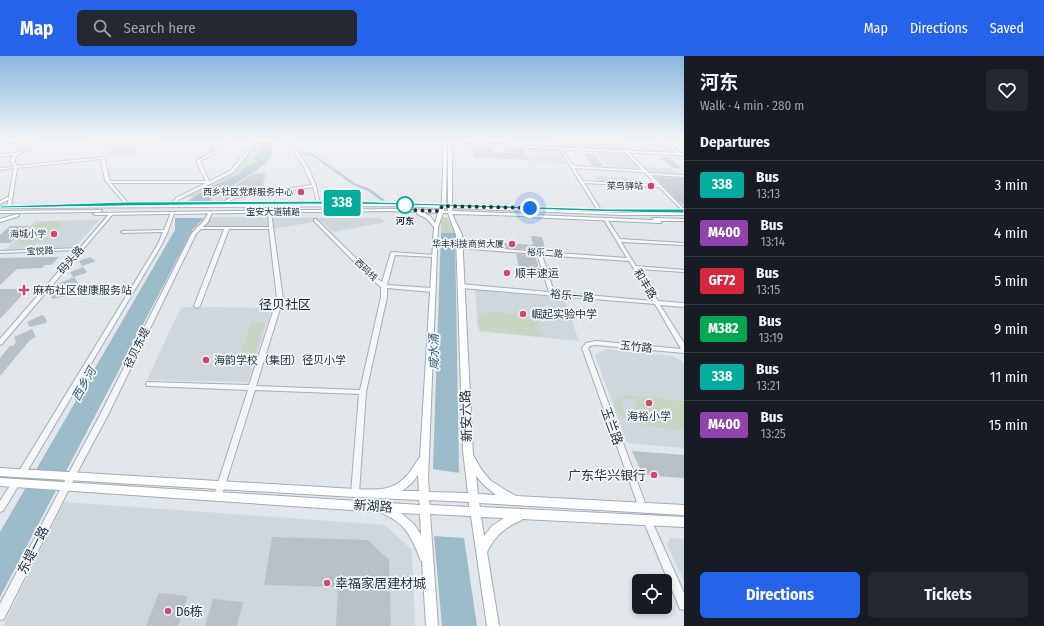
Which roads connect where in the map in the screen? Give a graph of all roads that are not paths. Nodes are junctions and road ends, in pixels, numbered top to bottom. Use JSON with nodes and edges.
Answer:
{"nodes":[{"id":1,"x":16,"y":167,"type":"junction"},
{"id":2,"x":20,"y":167,"type":"edge"},
{"id":3,"x":104,"y":167,"type":"edge"},
{"id":4,"x":201,"y":167,"type":"edge"},
{"id":5,"x":236,"y":167,"type":"edge"},
{"id":6,"x":306,"y":167,"type":"edge"},
{"id":7,"x":445,"y":167,"type":"edge"},
{"id":8,"x":450,"y":167,"type":"edge"},
{"id":9,"x":572,"y":167,"type":"joint"},
{"id":10,"x":641,"y":167,"type":"edge"},
{"id":11,"x":0,"y":169,"type":"edge"},
{"id":12,"x":645,"y":171,"type":"junction"},
{"id":13,"x":648,"y":174,"type":"junction"},
{"id":14,"x":684,"y":176,"type":"edge"},
{"id":15,"x":109,"y":182,"type":"junction"},
{"id":16,"x":209,"y":182,"type":"junction"},
{"id":17,"x":581,"y":182,"type":"junction"},
{"id":18,"x":314,"y":186,"type":"junction"},
{"id":19,"x":660,"y":186,"type":"junction"},
{"id":20,"x":444,"y":197,"type":"junction"},
{"id":21,"x":451,"y":197,"type":"junction"},
{"id":22,"x":10,"y":198,"type":"junction"},
{"id":23,"x":0,"y":203,"type":"edge"},
{"id":24,"x":319,"y":203,"type":"junction"},
{"id":25,"x":127,"y":204,"type":"junction"},
{"id":26,"x":173,"y":204,"type":"junction"},
{"id":27,"x":225,"y":205,"type":"junction"},
{"id":28,"x":25,"y":207,"type":"junction"},
{"id":29,"x":485,"y":207,"type":"junction"},
{"id":30,"x":184,"y":208,"type":"junction"},
{"id":31,"x":406,"y":208,"type":"junction"},
{"id":32,"x":210,"y":209,"type":"junction"},
{"id":33,"x":446,"y":209,"type":"junction"},
{"id":34,"x":9,"y":210,"type":"junction"},
{"id":35,"x":259,"y":210,"type":"junction"},
{"id":36,"x":576,"y":210,"type":"junction"},
{"id":37,"x":598,"y":210,"type":"junction"},
{"id":38,"x":0,"y":211,"type":"edge"},
{"id":39,"x":504,"y":211,"type":"junction"},
{"id":40,"x":607,"y":211,"type":"junction"},
{"id":41,"x":684,"y":211,"type":"edge"},
{"id":42,"x":44,"y":212,"type":"junction"},
{"id":43,"x":269,"y":212,"type":"junction"},
{"id":44,"x":564,"y":212,"type":"junction"},
{"id":45,"x":172,"y":213,"type":"junction"},
{"id":46,"x":226,"y":213,"type":"junction"},
{"id":47,"x":489,"y":213,"type":"junction"},
{"id":48,"x":111,"y":214,"type":"junction"},
{"id":49,"x":684,"y":214,"type":"edge"},
{"id":50,"x":644,"y":217,"type":"junction"},
{"id":51,"x":0,"y":220,"type":"edge"},
{"id":52,"x":315,"y":220,"type":"dead end"},
{"id":53,"x":606,"y":220,"type":"junction"},
{"id":54,"x":624,"y":221,"type":"junction"},
{"id":55,"x":683,"y":222,"type":"edge"},
{"id":56,"x":456,"y":225,"type":"junction"},
{"id":57,"x":436,"y":227,"type":"junction"},
{"id":58,"x":198,"y":228,"type":"junction"},
{"id":59,"x":227,"y":228,"type":"junction"},
{"id":60,"x":271,"y":228,"type":"junction"},
{"id":61,"x":123,"y":232,"type":"dead end"},
{"id":62,"x":166,"y":232,"type":"junction"},
{"id":63,"x":618,"y":240,"type":"junction"},
{"id":64,"x":684,"y":244,"type":"edge"},
{"id":65,"x":460,"y":247,"type":"junction"},
{"id":66,"x":81,"y":249,"type":"junction"},
{"id":67,"x":0,"y":252,"type":"edge"},
{"id":68,"x":539,"y":253,"type":"junction"},
{"id":69,"x":434,"y":256,"type":"junction"},
{"id":70,"x":631,"y":260,"type":"junction"},
{"id":71,"x":635,"y":266,"type":"junction"},
{"id":72,"x":684,"y":271,"type":"edge"},
{"id":73,"x":384,"y":286,"type":"junction"},
{"id":74,"x":461,"y":286,"type":"junction"},
{"id":75,"x":432,"y":290,"type":"junction"},
{"id":76,"x":552,"y":294,"type":"junction"},
{"id":77,"x":657,"y":303,"type":"junction"},
{"id":78,"x":684,"y":305,"type":"edge"},
{"id":79,"x":197,"y":306,"type":"dead end"},
{"id":80,"x":0,"y":343,"type":"edge"},
{"id":81,"x":588,"y":344,"type":"joint"},
{"id":82,"x":684,"y":348,"type":"edge"},
{"id":83,"x":684,"y":351,"type":"edge"},
{"id":84,"x":149,"y":384,"type":"dead end"},
{"id":85,"x":254,"y":387,"type":"junction"},
{"id":86,"x":363,"y":392,"type":"junction"},
{"id":87,"x":468,"y":451,"type":"junction"},
{"id":88,"x":424,"y":456,"type":"junction"},
{"id":89,"x":0,"y":472,"type":"edge"},
{"id":90,"x":22,"y":478,"type":"junction"},
{"id":91,"x":66,"y":480,"type":"junction"},
{"id":92,"x":0,"y":482,"type":"edge"},
{"id":93,"x":220,"y":490,"type":"junction"},
{"id":94,"x":355,"y":493,"type":"junction"},
{"id":95,"x":378,"y":494,"type":"junction"},
{"id":96,"x":423,"y":495,"type":"junction"},
{"id":97,"x":473,"y":498,"type":"junction"},
{"id":98,"x":520,"y":501,"type":"junction"},
{"id":99,"x":376,"y":506,"type":"junction"},
{"id":100,"x":0,"y":508,"type":"edge"},
{"id":101,"x":643,"y":508,"type":"junction"},
{"id":102,"x":424,"y":509,"type":"junction"},
{"id":103,"x":684,"y":510,"type":"edge"},
{"id":104,"x":475,"y":512,"type":"junction"},
{"id":105,"x":524,"y":515,"type":"junction"},
{"id":106,"x":647,"y":520,"type":"junction"},
{"id":107,"x":684,"y":522,"type":"edge"},
{"id":108,"x":481,"y":552,"type":"junction"},
{"id":109,"x":428,"y":569,"type":"junction"},
{"id":110,"x":684,"y":605,"type":"edge"},
{"id":111,"x":0,"y":615,"type":"edge"},
{"id":112,"x":432,"y":626,"type":"edge"},
{"id":113,"x":493,"y":626,"type":"edge"}],
"edges":[{"from":1,"to":2,"type":"street"},
{"from":1,"to":11,"type":"street"},
{"from":1,"to":22,"type":"street"},
{"from":3,"to":15,"type":"street"},
{"from":4,"to":16,"type":"street"},
{"from":5,"to":16,"type":"street"},
{"from":6,"to":18,"type":"street"},
{"from":7,"to":20,"type":"main road"},
{"from":8,"to":21,"type":"main road"},
{"from":9,"to":12,"type":"street"},
{"from":9,"to":17,"type":"street"},
{"from":10,"to":12,"type":"street"},
{"from":12,"to":13,"type":"street"},
{"from":13,"to":14,"type":"street"},
{"from":13,"to":19,"type":"street"},
{"from":15,"to":16,"type":"street"},
{"from":15,"to":25,"type":"street"},
{"from":16,"to":26,"type":"street"},
{"from":17,"to":19,"type":"street"},
{"from":17,"to":37,"type":"street"},
{"from":18,"to":24,"type":"street"},
{"from":18,"to":27,"type":"street"},
{"from":19,"to":41,"type":"street"},
{"from":20,"to":31,"type":"main road"},
{"from":20,"to":33,"type":"main road"},
{"from":21,"to":29,"type":"main road"},
{"from":21,"to":33,"type":"main road"},
{"from":22,"to":23,"type":"main road"},
{"from":22,"to":34,"type":"street"},
{"from":24,"to":27,"type":"main road","name":"宝安大道辅路"},
{"from":24,"to":31,"type":"main road","name":"宝安大道辅路"},
{"from":25,"to":26,"type":"main road","name":"宝安大道辅路"},
{"from":25,"to":28,"type":"main road","name":"宝安大道辅路"},
{"from":26,"to":30,"type":"main road","name":"宝安大道辅路"},
{"from":27,"to":31,"type":"main road"},
{"from":27,"to":32,"type":"main road"},
{"from":28,"to":30,"type":"main road"},
{"from":28,"to":34,"type":"main road"},
{"from":29,"to":33,"type":"main road"},
{"from":29,"to":39,"type":"main road"},
{"from":30,"to":32,"type":"main road","name":"宝安大道辅路"},
{"from":30,"to":32,"type":"main road"},
{"from":30,"to":42,"type":"main road"},
{"from":30,"to":45,"type":"main road","name":"宝安大道辅路"},
{"from":31,"to":33,"type":"main road"},
{"from":31,"to":35,"type":"main road"},
{"from":31,"to":43,"type":"main road","name":"宝安大道辅路"},
{"from":31,"to":57,"type":"main road"},
{"from":32,"to":35,"type":"main road"},
{"from":32,"to":46,"type":"main road","name":"宝安大道辅路"},
{"from":32,"to":58,"type":"street","name":"径贝东堤"},
{"from":33,"to":47,"type":"main road"},
{"from":33,"to":56,"type":"main road","name":"新安六路"},
{"from":33,"to":57,"type":"main road"},
{"from":34,"to":38,"type":"main road"},
{"from":34,"to":42,"type":"main road"},
{"from":34,"to":51,"type":"main road"},
{"from":35,"to":46,"type":"main road"},
{"from":36,"to":37,"type":"main road"},
{"from":36,"to":39,"type":"main road"},
{"from":36,"to":44,"type":"main road"},
{"from":37,"to":40,"type":"main road"},
{"from":39,"to":44,"type":"main road"},
{"from":39,"to":47,"type":"main road"},
{"from":39,"to":50,"type":"main road"},
{"from":39,"to":53,"type":"main road"},
{"from":40,"to":41,"type":"main road"},
{"from":40,"to":50,"type":"main road"},
{"from":42,"to":48,"type":"main road","name":"宝安大道辅路"},
{"from":42,"to":51,"type":"main road"},
{"from":43,"to":46,"type":"main road","name":"宝安大道辅路"},
{"from":43,"to":60,"type":"street"},
{"from":44,"to":50,"type":"main road"},
{"from":45,"to":48,"type":"main road","name":"宝安大道辅路"},
{"from":45,"to":62,"type":"street"},
{"from":47,"to":56,"type":"main road"},
{"from":48,"to":66,"type":"street","name":"码头路"},
{"from":49,"to":50,"type":"main road"},
{"from":50,"to":54,"type":"main road"},
{"from":50,"to":55,"type":"main road"},
{"from":52,"to":73,"type":"street","name":"西码线"},
{"from":53,"to":54,"type":"main road"},
{"from":53,"to":63,"type":"street","name":"和丰路"},
{"from":54,"to":55,"type":"main road"},
{"from":56,"to":65,"type":"main road","name":"新安六路"},
{"from":57,"to":69,"type":"main road"},
{"from":58,"to":59,"type":"street"},
{"from":58,"to":91,"type":"street","name":"径贝东堤"},
{"from":59,"to":60,"type":"street"},
{"from":59,"to":79,"type":"street"},
{"from":60,"to":85,"type":"street"},
{"from":61,"to":62,"type":"street"},
{"from":62,"to":90,"type":"street"},
{"from":63,"to":64,"type":"street"},
{"from":63,"to":70,"type":"street","name":"和丰路"},
{"from":65,"to":68,"type":"street","name":"裕乐二路"},
{"from":65,"to":74,"type":"main road","name":"新安六路"},
{"from":66,"to":67,"type":"street","name":"宝悦路"},
{"from":66,"to":80,"type":"street","name":"码头路"},
{"from":68,"to":70,"type":"street","name":"裕乐二路"},
{"from":68,"to":76,"type":"street"},
{"from":69,"to":73,"type":"street"},
{"from":69,"to":75,"type":"main road"},
{"from":70,"to":71,"type":"street","name":"和丰路"},
{"from":71,"to":72,"type":"street"},
{"from":71,"to":77,"type":"street","name":"和丰路"},
{"from":73,"to":75,"type":"street","name":"西码线"},
{"from":73,"to":86,"type":"street"},
{"from":74,"to":76,"type":"street","name":"裕乐一路"},
{"from":74,"to":87,"type":"main road","name":"新安六路"},
{"from":75,"to":88,"type":"main road"},
{"from":76,"to":77,"type":"street","name":"裕乐一路"},
{"from":77,"to":78,"type":"street","name":"裕乐一路"},
{"from":77,"to":82,"type":"street","name":"和丰路"},
{"from":81,"to":83,"type":"street","name":"玉竹路"},
{"from":81,"to":101,"type":"street","name":"玉兰路"},
{"from":84,"to":85,"type":"street"},
{"from":85,"to":86,"type":"street"},
{"from":85,"to":93,"type":"street"},
{"from":86,"to":94,"type":"street"},
{"from":87,"to":97,"type":"main road","name":"新安六路"},
{"from":87,"to":98,"type":"main road"},
{"from":88,"to":95,"type":"main road"},
{"from":88,"to":96,"type":"main road"},
{"from":89,"to":90,"type":"main road"},
{"from":90,"to":91,"type":"main road","name":"新湖路"},
{"from":90,"to":92,"type":"main road"},
{"from":90,"to":100,"type":"street"},
{"from":91,"to":93,"type":"main road","name":"新湖路"},
{"from":91,"to":111,"type":"street","name":"东堤一路"},
{"from":93,"to":94,"type":"main road","name":"新湖路"},
{"from":93,"to":99,"type":"main road","name":"新湖路"},
{"from":94,"to":95,"type":"main road","name":"新湖路"},
{"from":95,"to":96,"type":"main road","name":"新湖路"},
{"from":96,"to":97,"type":"main road","name":"新湖路"},
{"from":96,"to":102,"type":"main road"},
{"from":97,"to":98,"type":"main road","name":"新湖路"},
{"from":97,"to":104,"type":"main road","name":"新安六路"},
{"from":98,"to":101,"type":"main road","name":"新湖路"},
{"from":99,"to":102,"type":"main road","name":"新湖路"},
{"from":99,"to":109,"type":"main road"},
{"from":101,"to":103,"type":"main road","name":"新湖路"},
{"from":102,"to":104,"type":"main road","name":"新湖路"},
{"from":102,"to":109,"type":"main road"},
{"from":104,"to":105,"type":"main road","name":"新湖路"},
{"from":104,"to":108,"type":"main road","name":"新安六路"},
{"from":105,"to":106,"type":"main road","name":"新湖路"},
{"from":105,"to":108,"type":"main road"},
{"from":106,"to":107,"type":"main road","name":"新湖路"},
{"from":106,"to":110,"type":"street"},
{"from":108,"to":113,"type":"main road","name":"新安六路"},
{"from":109,"to":112,"type":"main road"}]}
